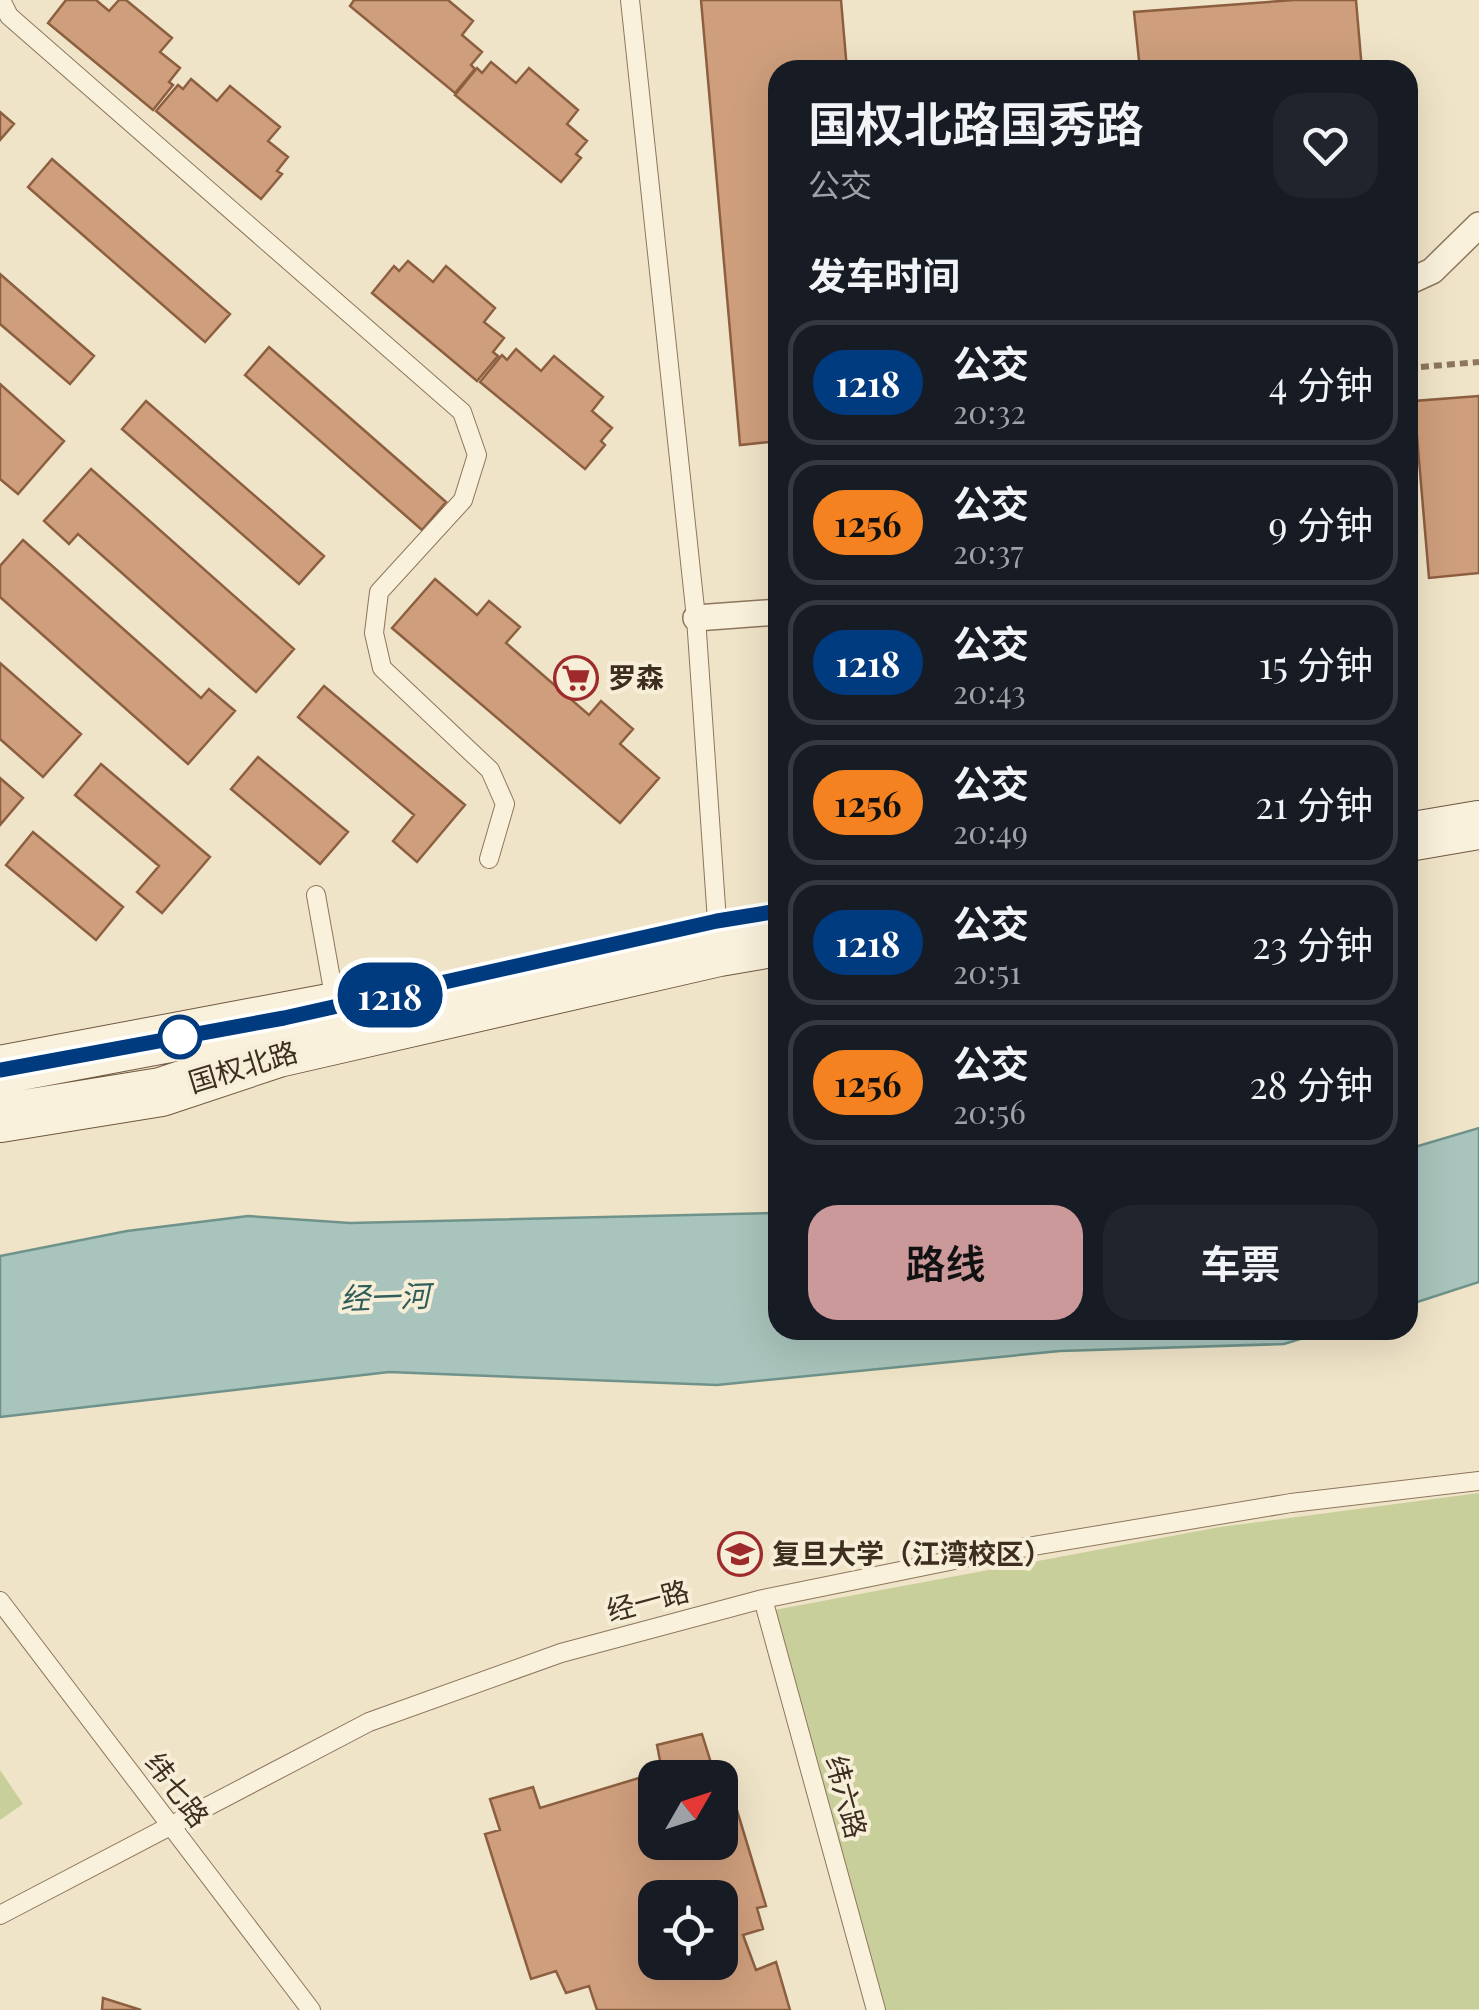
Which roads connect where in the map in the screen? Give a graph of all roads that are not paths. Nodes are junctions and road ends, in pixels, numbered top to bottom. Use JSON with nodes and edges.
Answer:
{"nodes":[{"id":1,"x":1,"y":0,"type":"edge"},
{"id":2,"x":630,"y":0,"type":"edge"},
{"id":3,"x":1479,"y":225,"type":"edge"},
{"id":4,"x":1418,"y":277,"type":"edge"},
{"id":5,"x":768,"y":613,"type":"edge"},
{"id":6,"x":696,"y":618,"type":"junction"},
{"id":7,"x":1479,"y":800,"type":"edge"},
{"id":8,"x":1418,"y":809,"type":"edge"},
{"id":9,"x":1479,"y":825,"type":"edge"},
{"id":10,"x":1418,"y":835,"type":"edge"},
{"id":11,"x":489,"y":858,"type":"dead end"},
{"id":12,"x":316,"y":895,"type":"dead end"},
{"id":13,"x":768,"y":916,"type":"edge"},
{"id":14,"x":718,"y":936,"type":"junction"},
{"id":15,"x":768,"y":941,"type":"edge"},
{"id":16,"x":336,"y":1006,"type":"junction"},
{"id":17,"x":0,"y":1070,"type":"edge"},
{"id":18,"x":0,"y":1118,"type":"edge"},
{"id":19,"x":1479,"y":1481,"type":"edge"},
{"id":20,"x":764,"y":1599,"type":"junction"},
{"id":21,"x":0,"y":1602,"type":"edge"},
{"id":22,"x":169,"y":1825,"type":"junction"},
{"id":23,"x":0,"y":1915,"type":"edge"},
{"id":24,"x":311,"y":2010,"type":"edge"},
{"id":25,"x":876,"y":2010,"type":"edge"}],
"edges":[{"from":1,"to":11,"type":"lane"},
{"from":2,"to":6,"type":"lane"},
{"from":3,"to":4,"type":"street"},
{"from":5,"to":6,"type":"street"},
{"from":6,"to":14,"type":"lane"},
{"from":7,"to":8,"type":"main road"},
{"from":9,"to":10,"type":"main road"},
{"from":12,"to":16,"type":"lane"},
{"from":13,"to":14,"type":"main road","name":"国权北路"},
{"from":14,"to":15,"type":"main road","name":"国权北路"},
{"from":14,"to":16,"type":"main road","name":"国权北路"},
{"from":14,"to":18,"type":"main road","name":"国权北路"},
{"from":16,"to":17,"type":"main road","name":"国权北路"},
{"from":19,"to":20,"type":"lane","name":"经一路"},
{"from":20,"to":22,"type":"lane","name":"经一路"},
{"from":20,"to":25,"type":"lane","name":"纬六路"},
{"from":21,"to":22,"type":"lane","name":"纬七路"},
{"from":22,"to":23,"type":"lane","name":"经一路"},
{"from":22,"to":24,"type":"lane","name":"纬七路"}]}
